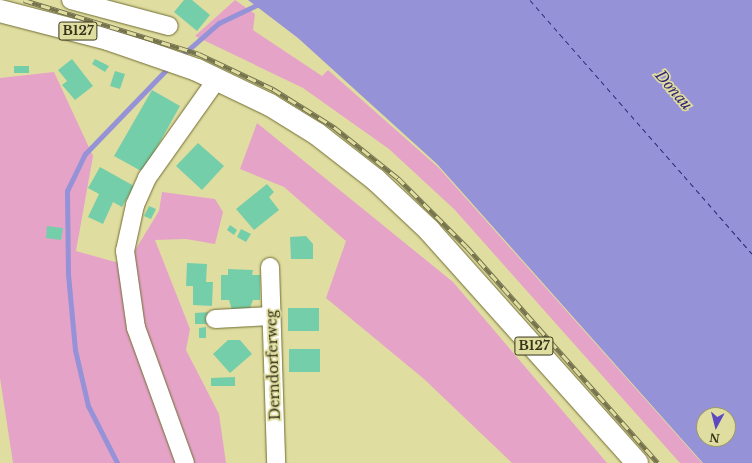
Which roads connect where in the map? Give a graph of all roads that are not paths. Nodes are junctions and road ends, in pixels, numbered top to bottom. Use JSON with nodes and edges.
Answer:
{"nodes":[{"id":1,"x":70,"y":0,"type":"edge"},
{"id":2,"x":0,"y":11,"type":"edge"},
{"id":3,"x":169,"y":26,"type":"dead end"},
{"id":4,"x":217,"y":79,"type":"junction"},
{"id":5,"x":270,"y":268,"type":"dead end"},
{"id":6,"x":271,"y":316,"type":"junction"},
{"id":7,"x":215,"y":319,"type":"dead end"},
{"id":8,"x":185,"y":463,"type":"edge"},
{"id":9,"x":276,"y":463,"type":"edge"},
{"id":10,"x":637,"y":463,"type":"edge"}],
"edges":[{"from":1,"to":3,"type":"street"},
{"from":2,"to":4,"type":"main road","number":"B127"},
{"from":4,"to":8,"type":"street"},
{"from":4,"to":10,"type":"main road","number":"B127"},
{"from":5,"to":6,"type":"street","name":"Derndorferweg"},
{"from":6,"to":7,"type":"street"},
{"from":6,"to":9,"type":"street","name":"Derndorferweg"}]}
